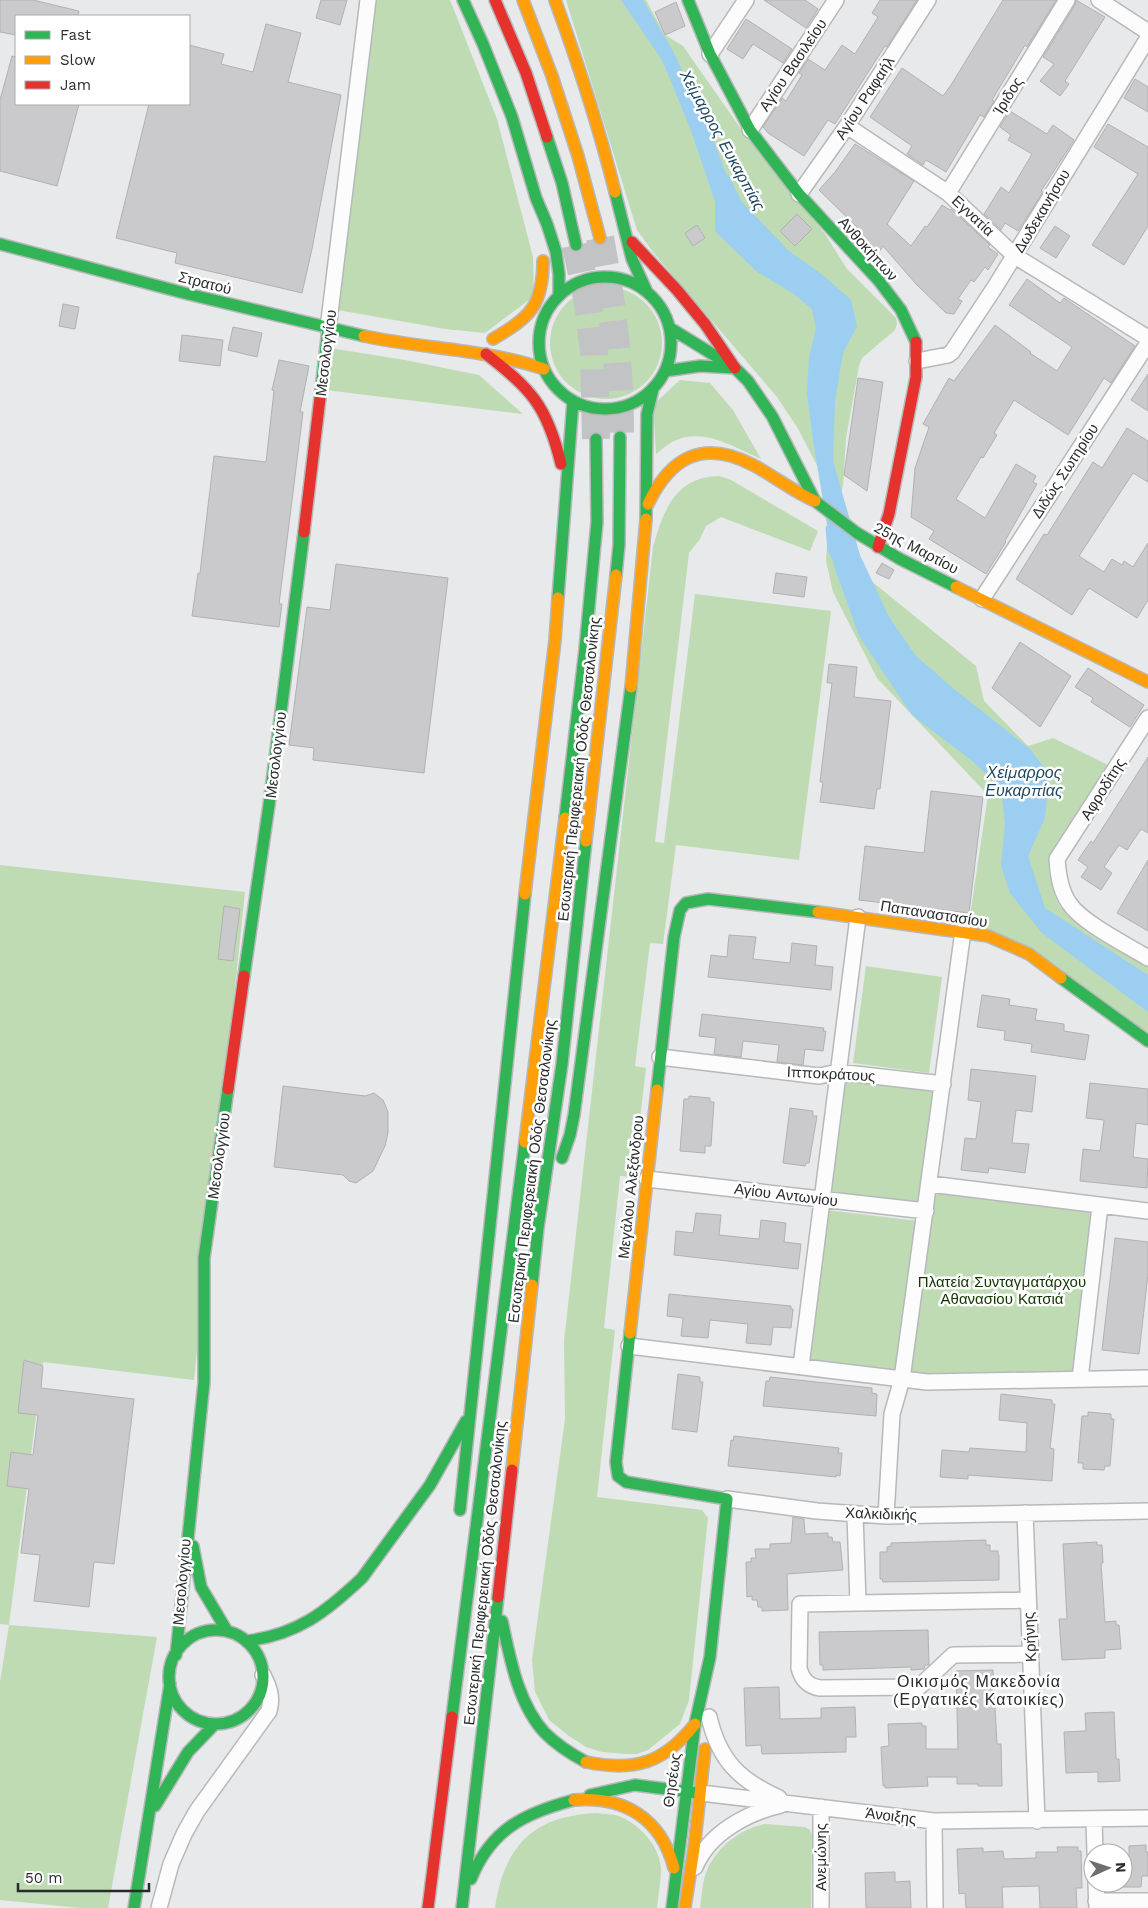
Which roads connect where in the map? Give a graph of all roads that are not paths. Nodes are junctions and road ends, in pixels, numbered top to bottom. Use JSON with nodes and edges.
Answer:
{"nodes":[{"id":1,"x":368,"y":0,"type":"edge"},
{"id":2,"x":464,"y":0,"type":"edge"},
{"id":3,"x":495,"y":0,"type":"edge"},
{"id":4,"x":523,"y":0,"type":"edge"},
{"id":5,"x":555,"y":0,"type":"edge"},
{"id":6,"x":688,"y":0,"type":"edge"},
{"id":7,"x":746,"y":0,"type":"edge"},
{"id":8,"x":836,"y":0,"type":"edge"},
{"id":9,"x":928,"y":0,"type":"edge"},
{"id":10,"x":1067,"y":0,"type":"edge"},
{"id":11,"x":1099,"y":0,"type":"edge"},
{"id":12,"x":1148,"y":32,"type":"edge"},
{"id":13,"x":1148,"y":38,"type":"edge"},
{"id":14,"x":710,"y":54,"type":"junction"},
{"id":15,"x":847,"y":126,"type":"junction"},
{"id":16,"x":750,"y":130,"type":"junction"},
{"id":17,"x":948,"y":193,"type":"junction"},
{"id":18,"x":799,"y":194,"type":"junction"},
{"id":19,"x":536,"y":198,"type":"junction"},
{"id":20,"x":627,"y":236,"type":"junction"},
{"id":21,"x":600,"y":238,"type":"tunnel mouth"},
{"id":22,"x":0,"y":244,"type":"edge"},
{"id":23,"x":576,"y":245,"type":"tunnel mouth"},
{"id":24,"x":1015,"y":256,"type":"junction"},
{"id":25,"x":647,"y":292,"type":"junction"},
{"id":26,"x":559,"y":296,"type":"junction"},
{"id":27,"x":544,"y":319,"type":"junction"},
{"id":28,"x":670,"y":328,"type":"junction"},
{"id":29,"x":328,"y":329,"type":"junction"},
{"id":30,"x":1148,"y":338,"type":"edge"},
{"id":31,"x":483,"y":340,"type":"junction"},
{"id":32,"x":1148,"y":343,"type":"edge"},
{"id":33,"x":404,"y":345,"type":"junction"},
{"id":34,"x":486,"y":354,"type":"junction"},
{"id":35,"x":917,"y":361,"type":"junction"},
{"id":36,"x":735,"y":368,"type":"junction"},
{"id":37,"x":544,"y":369,"type":"junction"},
{"id":38,"x":665,"y":371,"type":"junction"},
{"id":39,"x":653,"y":389,"type":"junction"},
{"id":40,"x":573,"y":401,"type":"junction"},
{"id":41,"x":620,"y":437,"type":"tunnel mouth"},
{"id":42,"x":596,"y":439,"type":"tunnel mouth"},
{"id":43,"x":567,"y":490,"type":"junction"},
{"id":44,"x":815,"y":501,"type":"junction"},
{"id":45,"x":647,"y":508,"type":"junction"},
{"id":46,"x":878,"y":547,"type":"junction"},
{"id":47,"x":982,"y":599,"type":"junction"},
{"id":48,"x":1148,"y":682,"type":"edge"},
{"id":49,"x":1148,"y":718,"type":"edge"},
{"id":50,"x":686,"y":903,"type":"joint"},
{"id":51,"x":858,"y":917,"type":"junction"},
{"id":52,"x":963,"y":931,"type":"junction"},
{"id":53,"x":1148,"y":958,"type":"edge"},
{"id":54,"x":1148,"y":1041,"type":"edge"},
{"id":55,"x":660,"y":1057,"type":"junction"},
{"id":56,"x":838,"y":1072,"type":"junction"},
{"id":57,"x":943,"y":1084,"type":"junction"},
{"id":58,"x":647,"y":1179,"type":"junction"},
{"id":59,"x":930,"y":1184,"type":"junction"},
{"id":60,"x":822,"y":1199,"type":"junction"},
{"id":61,"x":1100,"y":1206,"type":"junction"},
{"id":62,"x":926,"y":1211,"type":"junction"},
{"id":63,"x":1148,"y":1211,"type":"edge"},
{"id":64,"x":538,"y":1228,"type":"junction"},
{"id":65,"x":629,"y":1346,"type":"junction"},
{"id":66,"x":801,"y":1366,"type":"junction"},
{"id":67,"x":1148,"y":1378,"type":"edge"},
{"id":68,"x":902,"y":1379,"type":"junction"},
{"id":69,"x":1080,"y":1379,"type":"junction"},
{"id":70,"x":471,"y":1411,"type":"junction"},
{"id":71,"x":618,"y":1476,"type":"joint"},
{"id":72,"x":727,"y":1499,"type":"junction"},
{"id":73,"x":190,"y":1509,"type":"junction"},
{"id":74,"x":1148,"y":1511,"type":"edge"},
{"id":75,"x":1025,"y":1512,"type":"junction"},
{"id":76,"x":855,"y":1514,"type":"junction"},
{"id":77,"x":886,"y":1516,"type":"junction"},
{"id":78,"x":459,"y":1517,"type":"dead end"},
{"id":79,"x":459,"y":1561,"type":"dead end"},
{"id":80,"x":1028,"y":1600,"type":"junction"},
{"id":81,"x":498,"y":1601,"type":"junction"},
{"id":82,"x":858,"y":1603,"type":"junction"},
{"id":83,"x":466,"y":1611,"type":"junction"},
{"id":84,"x":227,"y":1631,"type":"junction"},
{"id":85,"x":246,"y":1641,"type":"junction"},
{"id":86,"x":176,"y":1654,"type":"junction"},
{"id":87,"x":1031,"y":1654,"type":"junction"},
{"id":88,"x":710,"y":1657,"type":"junction"},
{"id":89,"x":263,"y":1675,"type":"junction"},
{"id":90,"x":170,"y":1684,"type":"junction"},
{"id":91,"x":709,"y":1716,"type":"junction"},
{"id":92,"x":215,"y":1724,"type":"junction"},
{"id":93,"x":695,"y":1724,"type":"junction"},
{"id":94,"x":586,"y":1762,"type":"junction"},
{"id":95,"x":635,"y":1785,"type":"junction"},
{"id":96,"x":686,"y":1791,"type":"junction"},
{"id":97,"x":701,"y":1793,"type":"junction"},
{"id":98,"x":574,"y":1800,"type":"junction"},
{"id":99,"x":790,"y":1803,"type":"junction"},
{"id":100,"x":821,"y":1807,"type":"junction"},
{"id":101,"x":148,"y":1817,"type":"junction"},
{"id":102,"x":1148,"y":1818,"type":"edge"},
{"id":103,"x":1094,"y":1820,"type":"junction"},
{"id":104,"x":934,"y":1821,"type":"junction"},
{"id":105,"x":1037,"y":1821,"type":"junction"},
{"id":106,"x":1095,"y":1843,"type":"edge"},
{"id":107,"x":675,"y":1874,"type":"junction"},
{"id":108,"x":689,"y":1882,"type":"junction"},
{"id":109,"x":1148,"y":1901,"type":"edge"},
{"id":110,"x":462,"y":1905,"type":"edge"},
{"id":111,"x":1096,"y":1905,"type":"edge"},
{"id":112,"x":134,"y":1908,"type":"edge"},
{"id":113,"x":159,"y":1908,"type":"edge"},
{"id":114,"x":428,"y":1908,"type":"edge"},
{"id":115,"x":672,"y":1908,"type":"edge"},
{"id":116,"x":685,"y":1908,"type":"edge"},
{"id":117,"x":821,"y":1908,"type":"edge"},
{"id":118,"x":935,"y":1908,"type":"edge"}],
"edges":[{"from":1,"to":29,"type":"street","name":"Μεσολογγίου"},
{"from":2,"to":19,"type":"main road"},
{"from":3,"to":23,"type":"main road"},
{"from":4,"to":21,"type":"main road"},
{"from":5,"to":20,"type":"main road"},
{"from":6,"to":14,"type":"main road","name":"Ανθοκήπων"},
{"from":7,"to":14,"type":"street"},
{"from":8,"to":16,"type":"street","name":"Αγίου Βασιλείου"},
{"from":9,"to":15,"type":"street","name":"Αγίου Ραφαήλ"},
{"from":10,"to":17,"type":"street","name":"Ίριδος"},
{"from":11,"to":12,"type":"street"},
{"from":13,"to":24,"type":"street","name":"Δωδεκανήσου"},
{"from":14,"to":16,"type":"main road","name":"Ανθοκήπων"},
{"from":15,"to":17,"type":"street","name":"Εγνατία"},
{"from":15,"to":18,"type":"street","name":"Αγίου Ραφαήλ"},
{"from":16,"to":18,"type":"main road","name":"Ανθοκήπων"},
{"from":17,"to":24,"type":"street","name":"Εγνατία"},
{"from":18,"to":35,"type":"main road","name":"Ανθοκήπων"},
{"from":19,"to":26,"type":"main road"},
{"from":19,"to":31,"type":"main road"},
{"from":20,"to":25,"type":"main road"},
{"from":20,"to":36,"type":"main road"},
{"from":22,"to":29,"type":"main road","name":"Στρατού"},
{"from":24,"to":30,"type":"street","name":"Εγνατία"},
{"from":24,"to":35,"type":"street","name":"Δωδεκανήσου"},
{"from":25,"to":26,"type":"main road"},
{"from":25,"to":28,"type":"main road"},
{"from":26,"to":27,"type":"main road"},
{"from":27,"to":31,"type":"main road","name":"Στρατού"},
{"from":27,"to":37,"type":"main road"},
{"from":28,"to":36,"type":"main road"},
{"from":28,"to":38,"type":"main road"},
{"from":29,"to":33,"type":"main road","name":"Στρατού"},
{"from":29,"to":73,"type":"main road","name":"Μεσολογγίου"},
{"from":31,"to":33,"type":"main road","name":"Στρατού"},
{"from":32,"to":47,"type":"street","name":"Διδώς Σωτηρίου"},
{"from":33,"to":34,"type":"main road","name":"Στρατού"},
{"from":34,"to":37,"type":"main road","name":"Στρατού"},
{"from":34,"to":43,"type":"main road"},
{"from":35,"to":46,"type":"main road","name":"Ανθοκήπων"},
{"from":36,"to":38,"type":"main road"},
{"from":36,"to":44,"type":"main road","name":"25ης Μαρτίου"},
{"from":37,"to":40,"type":"main road"},
{"from":38,"to":39,"type":"main road"},
{"from":39,"to":40,"type":"main road"},
{"from":39,"to":45,"type":"main road"},
{"from":40,"to":43,"type":"main road"},
{"from":41,"to":64,"type":"main road","name":"Εσωτερική Περιφερειακή Οδός Θεσσαλονίκης"},
{"from":42,"to":83,"type":"main road","name":"Εσωτερική Περιφερειακή Οδός Θεσσαλονίκης"},
{"from":43,"to":70,"type":"main road"},
{"from":44,"to":45,"type":"main road"},
{"from":44,"to":46,"type":"main road","name":"25ης Μαρτίου"},
{"from":45,"to":64,"type":"main road"},
{"from":46,"to":47,"type":"main road","name":"25ης Μαρτίου"},
{"from":47,"to":48,"type":"main road","name":"25ης Μαρτίου"},
{"from":49,"to":53,"type":"street","name":"Αφροδίτης"},
{"from":50,"to":51,"type":"main road","name":"Παπαναστασίου"},
{"from":50,"to":55,"type":"main road","name":"Μεγάλου Αλεξάνδρου"},
{"from":51,"to":52,"type":"main road","name":"Παπαναστασίου"},
{"from":51,"to":56,"type":"street"},
{"from":52,"to":54,"type":"main road","name":"Παπαναστασίου"},
{"from":52,"to":57,"type":"street"},
{"from":55,"to":56,"type":"street","name":"Ιπποκράτους"},
{"from":55,"to":58,"type":"main road","name":"Μεγάλου Αλεξάνδρου"},
{"from":56,"to":57,"type":"street","name":"Ιπποκράτους"},
{"from":56,"to":60,"type":"street"},
{"from":57,"to":59,"type":"street"},
{"from":58,"to":60,"type":"street","name":"Αγίου Αντωνίου"},
{"from":58,"to":65,"type":"main road","name":"Μεγάλου Αλεξάνδρου"},
{"from":59,"to":61,"type":"street"},
{"from":59,"to":62,"type":"street"},
{"from":60,"to":62,"type":"street","name":"Αγίου Αντωνίου"},
{"from":60,"to":66,"type":"street"},
{"from":61,"to":63,"type":"street"},
{"from":61,"to":69,"type":"street"},
{"from":62,"to":68,"type":"street"},
{"from":64,"to":81,"type":"main road","name":"Εσωτερική Περιφερειακή Οδός Θεσσαλονίκης"},
{"from":65,"to":66,"type":"street"},
{"from":65,"to":71,"type":"main road","name":"Μεγάλου Αλεξάνδρου"},
{"from":66,"to":68,"type":"street"},
{"from":67,"to":69,"type":"street"},
{"from":68,"to":69,"type":"street"},
{"from":68,"to":77,"type":"street"},
{"from":70,"to":78,"type":"main road"},
{"from":70,"to":85,"type":"main road"},
{"from":71,"to":72,"type":"main road","name":"Χαλκιδικής"},
{"from":72,"to":76,"type":"street","name":"Χαλκιδικής"},
{"from":72,"to":88,"type":"main road","name":"Θησέως"},
{"from":73,"to":84,"type":"main road","name":"Μεσολογγίου"},
{"from":73,"to":86,"type":"main road","name":"Μεσολογγίου"},
{"from":74,"to":75,"type":"street","name":"Χαλκιδικής"},
{"from":75,"to":77,"type":"street","name":"Χαλκιδικής"},
{"from":75,"to":80,"type":"street","name":"Κρήνης"},
{"from":76,"to":77,"type":"street","name":"Χαλκιδικής"},
{"from":76,"to":82,"type":"street"},
{"from":79,"to":83,"type":"main road"},
{"from":80,"to":82,"type":"street"},
{"from":80,"to":87,"type":"street","name":"Κρήνης"},
{"from":81,"to":94,"type":"main road","name":"Άνοιξης"},
{"from":81,"to":110,"type":"main road","name":"Εσωτερική Περιφερειακή Οδός Θεσσαλονίκης"},
{"from":82,"to":87,"type":"street"},
{"from":83,"to":114,"type":"main road","name":"Εσωτερική Περιφερειακή Οδός Θεσσαλονίκης"},
{"from":84,"to":85,"type":"main road"},
{"from":84,"to":86,"type":"main road"},
{"from":85,"to":89,"type":"main road"},
{"from":86,"to":90,"type":"main road"},
{"from":87,"to":105,"type":"street","name":"Κρήνης"},
{"from":88,"to":91,"type":"main road","name":"Θησέως"},
{"from":88,"to":93,"type":"main road","name":"Θησέως"},
{"from":89,"to":92,"type":"main road"},
{"from":89,"to":113,"type":"street"},
{"from":90,"to":92,"type":"main road"},
{"from":90,"to":101,"type":"main road"},
{"from":91,"to":97,"type":"main road","name":"Θησέως"},
{"from":91,"to":99,"type":"street"},
{"from":92,"to":101,"type":"main road"},
{"from":93,"to":94,"type":"main road"},
{"from":93,"to":96,"type":"main road","name":"Θησέως"},
{"from":94,"to":95,"type":"main road","name":"Άνοιξης"},
{"from":95,"to":96,"type":"main road","name":"Άνοιξης"},
{"from":95,"to":98,"type":"main road","name":"Άνοιξης"},
{"from":96,"to":97,"type":"main road","name":"Άνοιξης"},
{"from":96,"to":107,"type":"main road","name":"Θησέως"},
{"from":97,"to":99,"type":"street","name":"Άνοιξης"},
{"from":97,"to":108,"type":"main road","name":"Θησέως"},
{"from":98,"to":107,"type":"main road"},
{"from":98,"to":110,"type":"main road"},
{"from":99,"to":100,"type":"street","name":"Άνοιξης"},
{"from":99,"to":108,"type":"street"},
{"from":100,"to":104,"type":"street","name":"Άνοιξης"},
{"from":100,"to":117,"type":"street","name":"Ανεμώνης"},
{"from":101,"to":112,"type":"main road"},
{"from":102,"to":103,"type":"street","name":"Άνοιξης"},
{"from":103,"to":105,"type":"street","name":"Άνοιξης"},
{"from":103,"to":106,"type":"street"},
{"from":104,"to":105,"type":"street","name":"Άνοιξης"},
{"from":104,"to":118,"type":"street"},
{"from":107,"to":115,"type":"main road","name":"Θησέως"},
{"from":108,"to":116,"type":"main road","name":"Θησέως"},
{"from":109,"to":111,"type":"street"}]}
